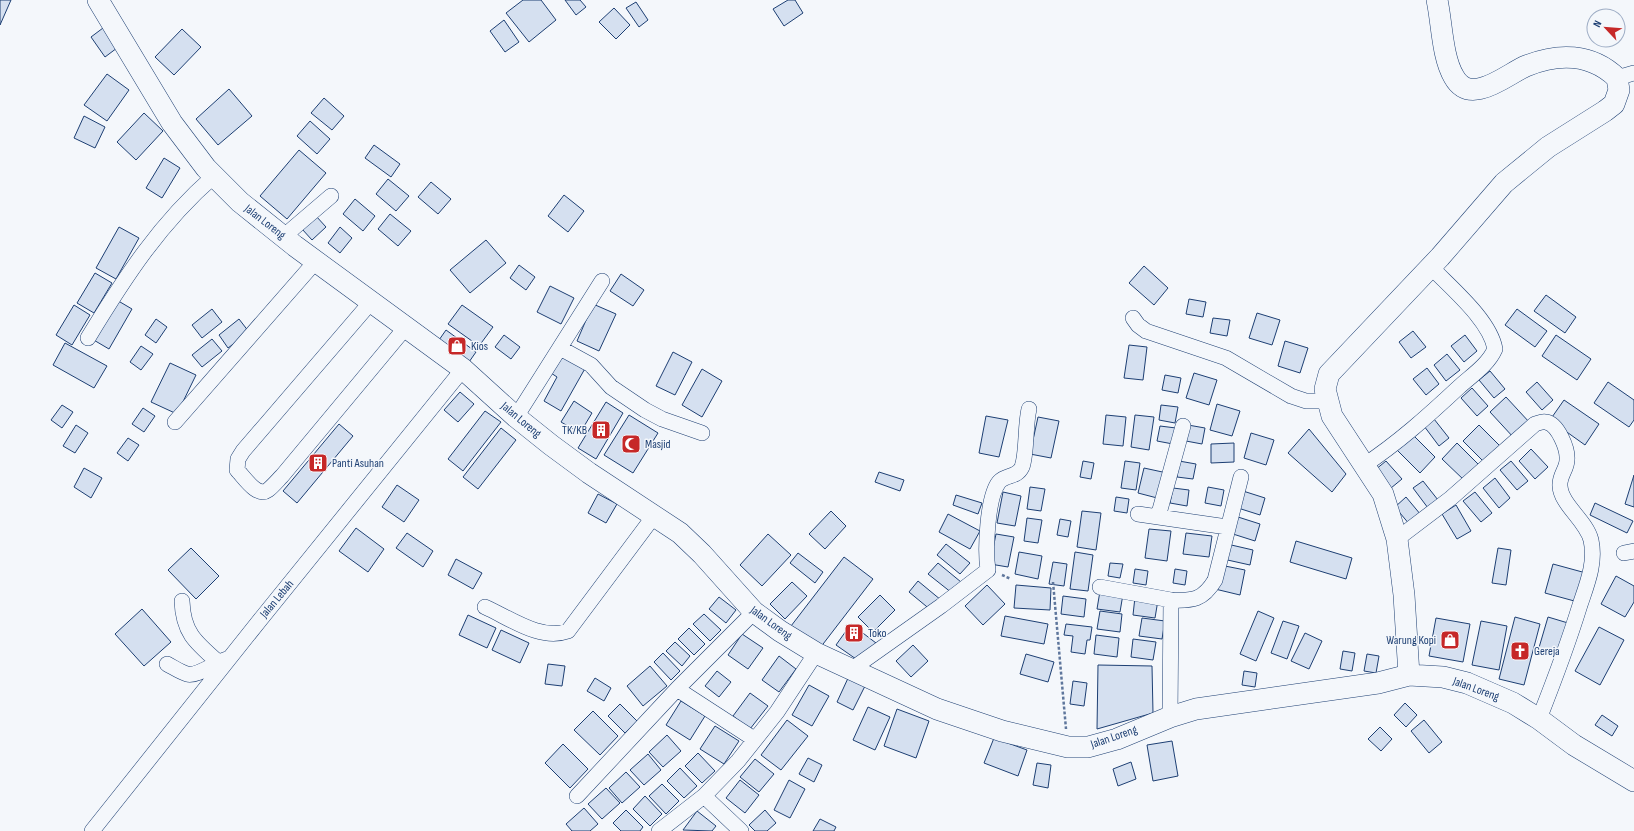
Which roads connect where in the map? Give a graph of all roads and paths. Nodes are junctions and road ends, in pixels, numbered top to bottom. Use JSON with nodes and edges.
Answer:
{"nodes":[{"id":1,"x":98,"y":0,"type":"edge"},
{"id":2,"x":1437,"y":0,"type":"edge"},
{"id":3,"x":1625,"y":75,"type":"edge"},
{"id":4,"x":214,"y":176,"type":"junction"},
{"id":5,"x":331,"y":196,"type":"dead end"},
{"id":6,"x":283,"y":237,"type":"junction"},
{"id":7,"x":316,"y":262,"type":"junction"},
{"id":8,"x":1431,"y":267,"type":"junction"},
{"id":9,"x":602,"y":281,"type":"dead end"},
{"id":10,"x":371,"y":302,"type":"junction"},
{"id":11,"x":1134,"y":318,"type":"dead end"},
{"id":12,"x":406,"y":327,"type":"junction"},
{"id":13,"x":88,"y":338,"type":"dead end"},
{"id":14,"x":560,"y":348,"type":"junction"},
{"id":15,"x":463,"y":369,"type":"junction"},
{"id":16,"x":1327,"y":401,"type":"junction"},
{"id":17,"x":1029,"y":409,"type":"dead end"},
{"id":18,"x":516,"y":417,"type":"junction"},
{"id":19,"x":175,"y":422,"type":"dead end"},
{"id":20,"x":1184,"y":426,"type":"dead end"},
{"id":21,"x":702,"y":433,"type":"dead end"},
{"id":22,"x":1363,"y":466,"type":"junction"},
{"id":23,"x":1241,"y":477,"type":"dead end"},
{"id":24,"x":1138,"y":514,"type":"dead end"},
{"id":25,"x":654,"y":516,"type":"junction"},
{"id":26,"x":1158,"y":517,"type":"junction"},
{"id":27,"x":1227,"y":527,"type":"junction"},
{"id":28,"x":1397,"y":539,"type":"junction"},
{"id":29,"x":1053,"y":582,"type":"dead end"},
{"id":30,"x":1100,"y":587,"type":"dead end"},
{"id":31,"x":1171,"y":600,"type":"junction"},
{"id":32,"x":182,"y":601,"type":"dead end"},
{"id":33,"x":485,"y":606,"type":"dead end"},
{"id":34,"x":754,"y":612,"type":"junction"},
{"id":35,"x":816,"y":653,"type":"junction"},
{"id":36,"x":224,"y":660,"type":"junction"},
{"id":37,"x":167,"y":664,"type":"dead end"},
{"id":38,"x":852,"y":669,"type":"junction"},
{"id":39,"x":1409,"y":675,"type":"junction"},
{"id":40,"x":677,"y":689,"type":"junction"},
{"id":41,"x":1170,"y":717,"type":"junction"},
{"id":42,"x":1539,"y":719,"type":"junction"},
{"id":43,"x":754,"y":739,"type":"junction"},
{"id":44,"x":1068,"y":747,"type":"junction"},
{"id":45,"x":1634,"y":781,"type":"edge"},
{"id":46,"x":578,"y":796,"type":"dead end"},
{"id":47,"x":704,"y":796,"type":"junction"},
{"id":48,"x":92,"y":831,"type":"edge"},
{"id":49,"x":659,"y":831,"type":"edge"},
{"id":50,"x":742,"y":831,"type":"edge"}],
"edges":[{"from":1,"to":4,"type":"street","name":"Jalan Loreng"},
{"from":2,"to":3,"type":"street"},
{"from":3,"to":8,"type":"street"},
{"from":4,"to":6,"type":"street","name":"Jalan Loreng"},
{"from":4,"to":13,"type":"street"},
{"from":5,"to":6,"type":"street"},
{"from":6,"to":7,"type":"street","name":"Jalan Loreng"},
{"from":7,"to":10,"type":"street","name":"Jalan Loreng"},
{"from":7,"to":19,"type":"street"},
{"from":8,"to":16,"type":"street"},
{"from":8,"to":22,"type":"street"},
{"from":9,"to":14,"type":"street"},
{"from":10,"to":12,"type":"street","name":"Jalan Loreng"},
{"from":10,"to":12,"type":"street"},
{"from":11,"to":16,"type":"street"},
{"from":12,"to":15,"type":"street","name":"Jalan Loreng"},
{"from":14,"to":18,"type":"street"},
{"from":14,"to":21,"type":"street"},
{"from":15,"to":18,"type":"street","name":"Jalan Loreng"},
{"from":15,"to":36,"type":"street","name":"Jalan Lebah"},
{"from":16,"to":22,"type":"street"},
{"from":17,"to":38,"type":"street"},
{"from":18,"to":25,"type":"street","name":"Jalan Loreng"},
{"from":20,"to":26,"type":"street"},
{"from":22,"to":28,"type":"street"},
{"from":23,"to":27,"type":"street"},
{"from":24,"to":26,"type":"street"},
{"from":25,"to":33,"type":"street"},
{"from":25,"to":34,"type":"street","name":"Jalan Loreng"},
{"from":26,"to":27,"type":"street"},
{"from":27,"to":31,"type":"street"},
{"from":28,"to":39,"type":"street"},
{"from":28,"to":42,"type":"street"},
{"from":29,"to":44,"type":"path"},
{"from":30,"to":31,"type":"street"},
{"from":31,"to":41,"type":"street"},
{"from":32,"to":36,"type":"street"},
{"from":34,"to":35,"type":"street","name":"Jalan Loreng"},
{"from":34,"to":40,"type":"street"},
{"from":35,"to":38,"type":"street","name":"Jalan Loreng"},
{"from":35,"to":43,"type":"street"},
{"from":36,"to":37,"type":"street"},
{"from":36,"to":48,"type":"street","name":"Jalan Lebah"},
{"from":38,"to":44,"type":"street","name":"Jalan Loreng"},
{"from":39,"to":41,"type":"street","name":"Jalan Loreng"},
{"from":39,"to":42,"type":"street","name":"Jalan Loreng"},
{"from":40,"to":43,"type":"street"},
{"from":40,"to":46,"type":"street"},
{"from":41,"to":44,"type":"street","name":"Jalan Loreng"},
{"from":42,"to":45,"type":"street","name":"Jalan Loreng"},
{"from":43,"to":47,"type":"street"},
{"from":47,"to":49,"type":"street"},
{"from":47,"to":50,"type":"street"}]}
